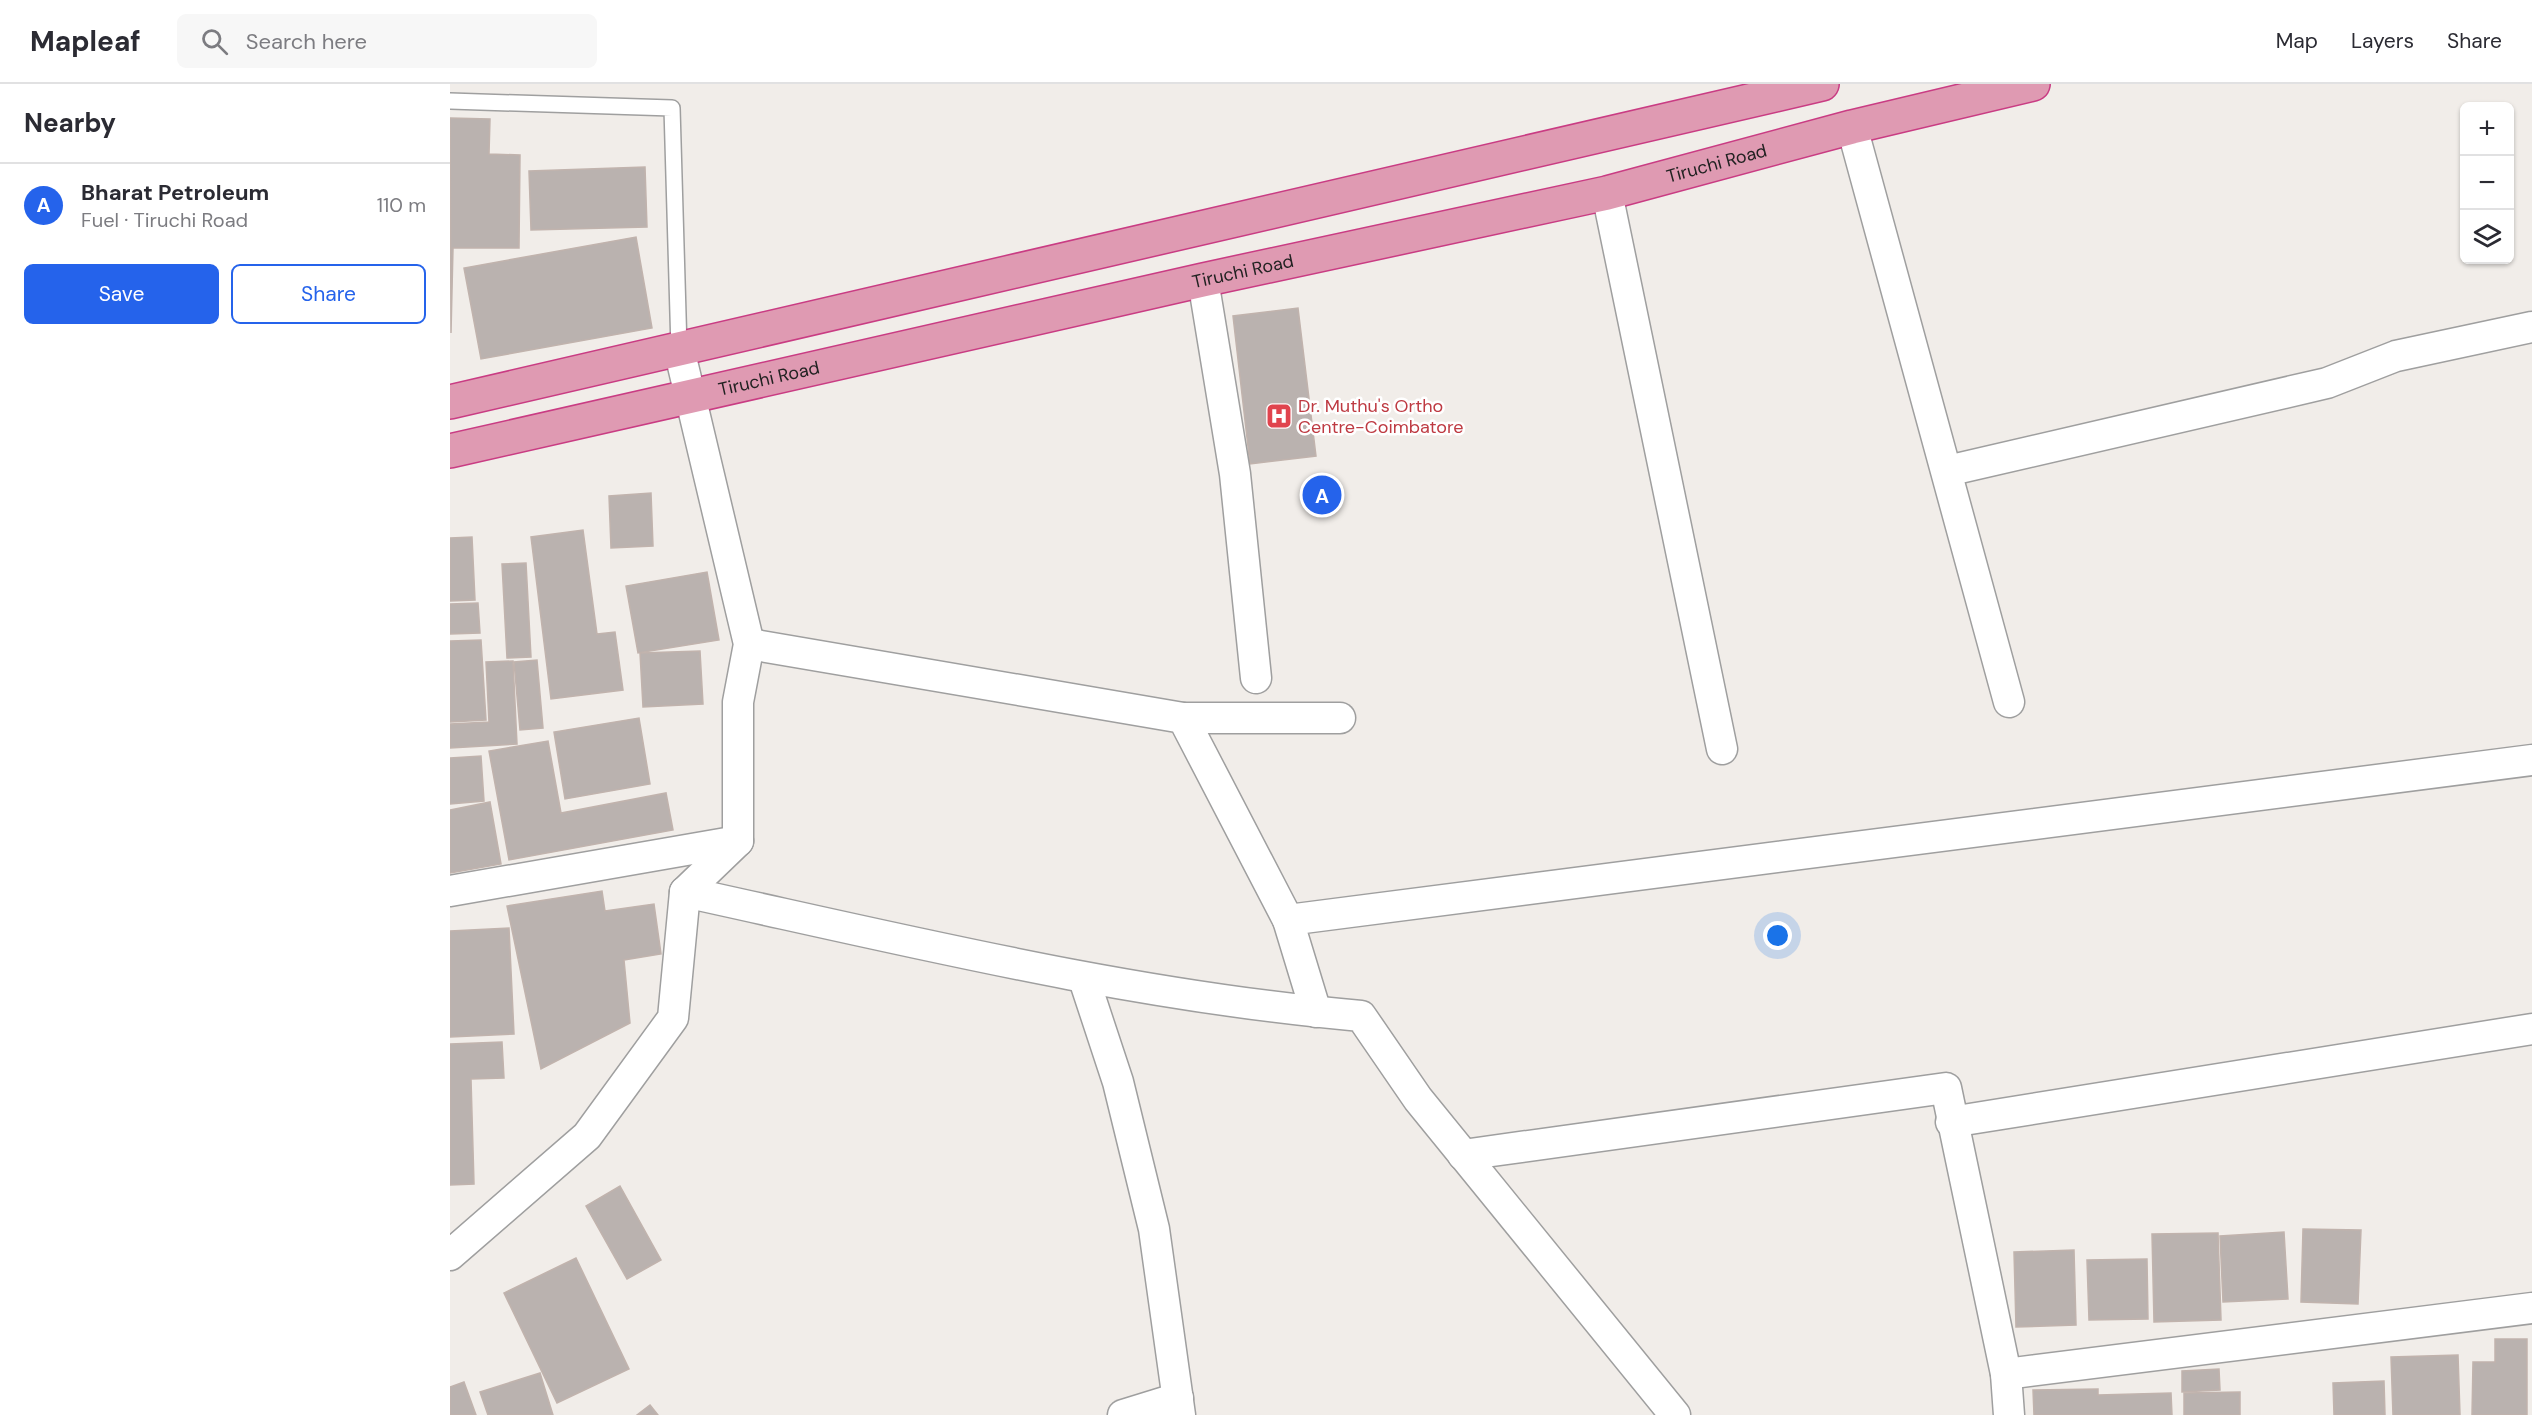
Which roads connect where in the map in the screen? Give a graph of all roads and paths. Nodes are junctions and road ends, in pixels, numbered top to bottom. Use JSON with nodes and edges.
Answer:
{"nodes":[{"id":1,"x":1821,"y":84,"type":"edge"},
{"id":2,"x":2033,"y":84,"type":"edge"},
{"id":3,"x":450,"y":101,"type":"edge"},
{"id":4,"x":1852,"y":127,"type":"junction"},
{"id":5,"x":1607,"y":193,"type":"junction"},
{"id":6,"x":1203,"y":280,"type":"junction"},
{"id":7,"x":2532,"y":327,"type":"edge"},
{"id":8,"x":679,"y":349,"type":"junction"},
{"id":9,"x":691,"y":398,"type":"junction"},
{"id":10,"x":450,"y":402,"type":"edge"},
{"id":11,"x":450,"y":451,"type":"edge"},
{"id":12,"x":1947,"y":471,"type":"junction"},
{"id":13,"x":749,"y":644,"type":"junction"},
{"id":14,"x":1256,"y":678,"type":"dead end"},
{"id":15,"x":2009,"y":702,"type":"dead end"},
{"id":16,"x":1182,"y":718,"type":"junction"},
{"id":17,"x":1340,"y":718,"type":"dead end"},
{"id":18,"x":1722,"y":749,"type":"dead end"},
{"id":19,"x":2532,"y":760,"type":"edge"},
{"id":20,"x":738,"y":841,"type":"junction"},
{"id":21,"x":450,"y":891,"type":"edge"},
{"id":22,"x":685,"y":892,"type":"junction"},
{"id":23,"x":1288,"y":920,"type":"junction"},
{"id":24,"x":1084,"y":979,"type":"junction"},
{"id":25,"x":1316,"y":1012,"type":"junction"},
{"id":26,"x":2532,"y":1029,"type":"edge"},
{"id":27,"x":1951,"y":1122,"type":"junction"},
{"id":28,"x":1462,"y":1155,"type":"junction"},
{"id":29,"x":450,"y":1255,"type":"edge"},
{"id":30,"x":2532,"y":1308,"type":"edge"},
{"id":31,"x":2006,"y":1374,"type":"junction"},
{"id":32,"x":1179,"y":1406,"type":"edge"},
{"id":33,"x":1123,"y":1415,"type":"edge"},
{"id":34,"x":1675,"y":1415,"type":"edge"},
{"id":35,"x":2009,"y":1415,"type":"edge"}],
"edges":[{"from":1,"to":8,"type":"highway"},
{"from":2,"to":4,"type":"highway","name":"Tiruchi Road"},
{"from":3,"to":8,"type":"lane"},
{"from":4,"to":5,"type":"highway","name":"Tiruchi Road"},
{"from":4,"to":12,"type":"street"},
{"from":5,"to":6,"type":"highway","name":"Tiruchi Road"},
{"from":5,"to":18,"type":"street"},
{"from":6,"to":9,"type":"highway","name":"Tiruchi Road"},
{"from":6,"to":14,"type":"street"},
{"from":7,"to":12,"type":"street"},
{"from":8,"to":9,"type":"street"},
{"from":8,"to":10,"type":"highway"},
{"from":9,"to":11,"type":"highway","name":"Tiruchi Road"},
{"from":9,"to":13,"type":"street"},
{"from":12,"to":15,"type":"street"},
{"from":13,"to":16,"type":"street"},
{"from":13,"to":20,"type":"street"},
{"from":16,"to":17,"type":"street"},
{"from":16,"to":23,"type":"street"},
{"from":19,"to":23,"type":"street"},
{"from":20,"to":21,"type":"street"},
{"from":20,"to":22,"type":"street"},
{"from":22,"to":24,"type":"street"},
{"from":22,"to":29,"type":"street"},
{"from":23,"to":25,"type":"street"},
{"from":24,"to":25,"type":"street"},
{"from":24,"to":32,"type":"street"},
{"from":25,"to":28,"type":"street"},
{"from":26,"to":27,"type":"street"},
{"from":27,"to":28,"type":"street"},
{"from":27,"to":31,"type":"street"},
{"from":28,"to":34,"type":"street"},
{"from":30,"to":31,"type":"street"},
{"from":31,"to":35,"type":"street"},
{"from":32,"to":33,"type":"street"}]}
